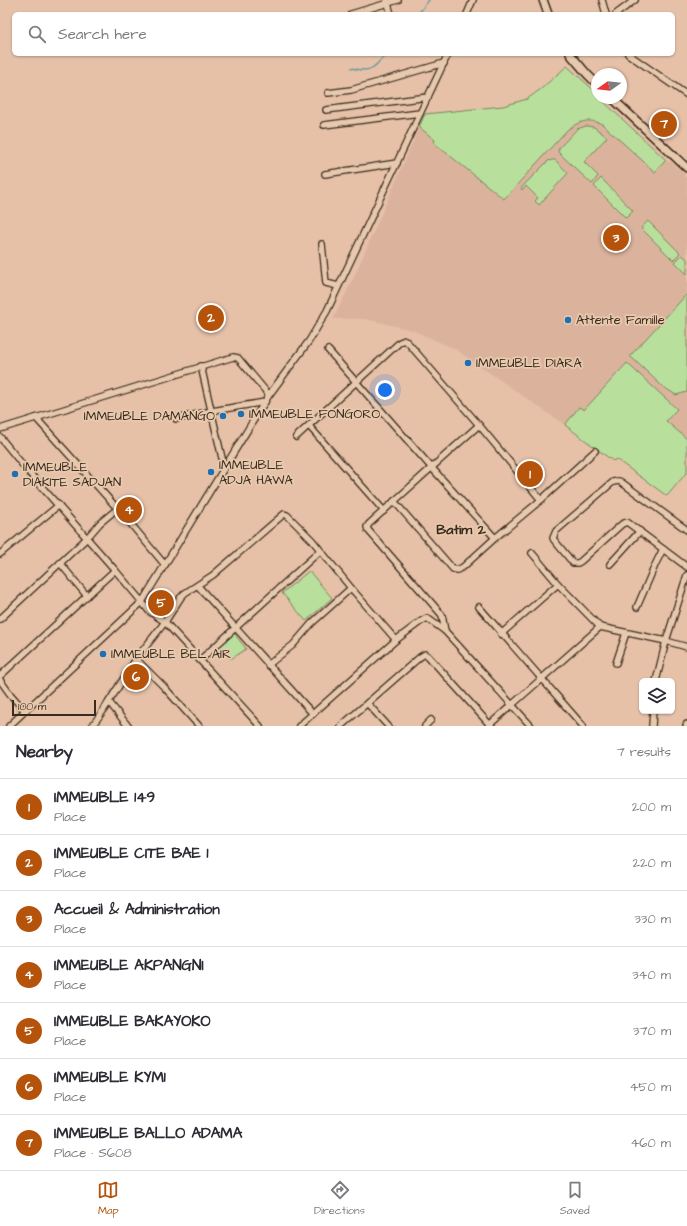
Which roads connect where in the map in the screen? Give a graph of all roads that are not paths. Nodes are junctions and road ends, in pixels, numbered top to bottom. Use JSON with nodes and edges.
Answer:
{"nodes":[{"id":1,"x":398,"y":0,"type":"edge"},
{"id":2,"x":473,"y":0,"type":"edge"},
{"id":3,"x":543,"y":0,"type":"edge"},
{"id":4,"x":602,"y":0,"type":"edge"},
{"id":5,"x":635,"y":0,"type":"edge"},
{"id":6,"x":387,"y":1,"type":"edge"},
{"id":7,"x":357,"y":12,"type":"edge"},
{"id":8,"x":390,"y":12,"type":"edge"},
{"id":9,"x":468,"y":12,"type":"edge"},
{"id":10,"x":547,"y":12,"type":"edge"},
{"id":11,"x":605,"y":12,"type":"edge"},
{"id":12,"x":619,"y":12,"type":"edge"},
{"id":13,"x":447,"y":56,"type":"edge"},
{"id":14,"x":572,"y":56,"type":"edge"},
{"id":15,"x":631,"y":56,"type":"edge"},
{"id":16,"x":444,"y":63,"type":"junction"},
{"id":17,"x":591,"y":78,"type":"edge"},
{"id":18,"x":328,"y":93,"type":"dead end"},
{"id":19,"x":687,"y":95,"type":"edge"},
{"id":20,"x":428,"y":97,"type":"junction"},
{"id":21,"x":618,"y":104,"type":"edge"},
{"id":22,"x":326,"y":110,"type":"dead end"},
{"id":23,"x":420,"y":113,"type":"junction"},
{"id":24,"x":324,"y":125,"type":"dead end"},
{"id":25,"x":397,"y":163,"type":"junction"},
{"id":26,"x":687,"y":168,"type":"edge"},
{"id":27,"x":325,"y":174,"type":"dead end"},
{"id":28,"x":322,"y":244,"type":"dead end"},
{"id":29,"x":338,"y":286,"type":"junction"},
{"id":30,"x":328,"y":350,"type":"dead end"},
{"id":31,"x":201,"y":366,"type":"junction"},
{"id":32,"x":356,"y":382,"type":"junction"},
{"id":33,"x":269,"y":395,"type":"junction"},
{"id":34,"x":265,"y":402,"type":"junction"},
{"id":35,"x":212,"y":411,"type":"junction"},
{"id":36,"x":36,"y":418,"type":"junction"},
{"id":37,"x":176,"y":419,"type":"dead end"},
{"id":38,"x":479,"y":425,"type":"junction"},
{"id":39,"x":308,"y":426,"type":"junction"},
{"id":40,"x":0,"y":429,"type":"edge"},
{"id":41,"x":0,"y":437,"type":"edge"},
{"id":42,"x":296,"y":437,"type":"dead end"},
{"id":43,"x":595,"y":451,"type":"dead end"},
{"id":44,"x":224,"y":467,"type":"junction"},
{"id":45,"x":431,"y":467,"type":"junction"},
{"id":46,"x":541,"y":500,"type":"junction"},
{"id":47,"x":394,"y":501,"type":"junction"},
{"id":48,"x":59,"y":505,"type":"junction"},
{"id":49,"x":117,"y":509,"type":"junction"},
{"id":50,"x":384,"y":512,"type":"junction"},
{"id":51,"x":687,"y":530,"type":"edge"},
{"id":52,"x":640,"y":531,"type":"junction"},
{"id":53,"x":87,"y":538,"type":"junction"},
{"id":54,"x":495,"y":538,"type":"junction"},
{"id":55,"x":663,"y":549,"type":"junction"},
{"id":56,"x":320,"y":551,"type":"junction"},
{"id":57,"x":532,"y":553,"type":"dead end"},
{"id":58,"x":0,"y":554,"type":"edge"},
{"id":59,"x":60,"y":563,"type":"junction"},
{"id":60,"x":610,"y":564,"type":"dead end"},
{"id":61,"x":165,"y":565,"type":"junction"},
{"id":62,"x":687,"y":566,"type":"edge"},
{"id":63,"x":115,"y":570,"type":"junction"},
{"id":64,"x":687,"y":575,"type":"edge"},
{"id":65,"x":558,"y":584,"type":"junction"},
{"id":66,"x":198,"y":586,"type":"junction"},
{"id":67,"x":351,"y":588,"type":"junction"},
{"id":68,"x":87,"y":596,"type":"junction"},
{"id":69,"x":142,"y":602,"type":"junction"},
{"id":70,"x":479,"y":607,"type":"dead end"},
{"id":71,"x":637,"y":607,"type":"dead end"},
{"id":72,"x":0,"y":619,"type":"edge"},
{"id":73,"x":165,"y":622,"type":"junction"},
{"id":74,"x":600,"y":627,"type":"junction"},
{"id":75,"x":235,"y":628,"type":"junction"},
{"id":76,"x":445,"y":631,"type":"junction"},
{"id":77,"x":626,"y":633,"type":"junction"},
{"id":78,"x":501,"y":634,"type":"junction"},
{"id":79,"x":396,"y":640,"type":"junction"},
{"id":80,"x":666,"y":641,"type":"junction"},
{"id":81,"x":687,"y":647,"type":"edge"},
{"id":82,"x":136,"y":659,"type":"junction"},
{"id":83,"x":200,"y":660,"type":"junction"},
{"id":84,"x":616,"y":663,"type":"dead end"},
{"id":85,"x":268,"y":665,"type":"junction"},
{"id":86,"x":0,"y":676,"type":"edge"},
{"id":87,"x":657,"y":678,"type":"edge"},
{"id":88,"x":542,"y":679,"type":"junction"},
{"id":89,"x":0,"y":680,"type":"edge"},
{"id":90,"x":109,"y":702,"type":"junction"},
{"id":91,"x":367,"y":703,"type":"junction"},
{"id":92,"x":512,"y":705,"type":"junction"},
{"id":93,"x":25,"y":711,"type":"junction"},
{"id":94,"x":312,"y":714,"type":"junction"},
{"id":95,"x":653,"y":714,"type":"edge"},
{"id":96,"x":431,"y":720,"type":"dead end"},
{"id":97,"x":8,"y":726,"type":"edge"},
{"id":98,"x":92,"y":726,"type":"edge"},
{"id":99,"x":128,"y":726,"type":"edge"},
{"id":100,"x":199,"y":726,"type":"edge"},
{"id":101,"x":260,"y":726,"type":"edge"},
{"id":102,"x":299,"y":726,"type":"edge"},
{"id":103,"x":341,"y":726,"type":"edge"},
{"id":104,"x":388,"y":726,"type":"edge"},
{"id":105,"x":425,"y":726,"type":"edge"},
{"id":106,"x":490,"y":726,"type":"edge"},
{"id":107,"x":531,"y":726,"type":"edge"},
{"id":108,"x":583,"y":726,"type":"edge"},
{"id":109,"x":652,"y":726,"type":"edge"}],
"edges":[{"from":1,"to":6,"type":"street"},
{"from":2,"to":9,"type":"street"},
{"from":3,"to":10,"type":"street"},
{"from":4,"to":11,"type":"street"},
{"from":5,"to":12,"type":"street"},
{"from":6,"to":7,"type":"street"},
{"from":6,"to":8,"type":"street"},
{"from":13,"to":16,"type":"street"},
{"from":14,"to":17,"type":"street"},
{"from":15,"to":19,"type":"street"},
{"from":16,"to":18,"type":"street"},
{"from":16,"to":20,"type":"street"},
{"from":20,"to":22,"type":"street"},
{"from":20,"to":23,"type":"street"},
{"from":21,"to":26,"type":"street"},
{"from":23,"to":24,"type":"street"},
{"from":23,"to":25,"type":"street"},
{"from":25,"to":27,"type":"street"},
{"from":25,"to":29,"type":"street"},
{"from":28,"to":29,"type":"street"},
{"from":29,"to":33,"type":"street"},
{"from":30,"to":32,"type":"street"},
{"from":31,"to":33,"type":"street"},
{"from":31,"to":35,"type":"street"},
{"from":31,"to":36,"type":"street"},
{"from":32,"to":38,"type":"street"},
{"from":32,"to":39,"type":"street"},
{"from":32,"to":45,"type":"street"},
{"from":33,"to":34,"type":"street"},
{"from":34,"to":35,"type":"street"},
{"from":34,"to":44,"type":"street"},
{"from":35,"to":37,"type":"street"},
{"from":35,"to":44,"type":"street"},
{"from":36,"to":40,"type":"street"},
{"from":36,"to":49,"type":"street"},
{"from":38,"to":45,"type":"street"},
{"from":38,"to":46,"type":"street"},
{"from":39,"to":42,"type":"street"},
{"from":39,"to":50,"type":"street"},
{"from":41,"to":48,"type":"street"},
{"from":43,"to":46,"type":"street"},
{"from":44,"to":61,"type":"street"},
{"from":45,"to":47,"type":"street"},
{"from":45,"to":54,"type":"street"},
{"from":46,"to":54,"type":"street"},
{"from":47,"to":50,"type":"street"},
{"from":47,"to":54,"type":"street"},
{"from":48,"to":53,"type":"street"},
{"from":48,"to":58,"type":"street"},
{"from":49,"to":53,"type":"street"},
{"from":49,"to":61,"type":"street"},
{"from":50,"to":76,"type":"street"},
{"from":51,"to":52,"type":"street"},
{"from":52,"to":55,"type":"street"},
{"from":52,"to":60,"type":"street"},
{"from":53,"to":59,"type":"street"},
{"from":53,"to":63,"type":"street"},
{"from":55,"to":62,"type":"street"},
{"from":55,"to":71,"type":"street"},
{"from":56,"to":66,"type":"street"},
{"from":56,"to":67,"type":"street"},
{"from":56,"to":75,"type":"street"},
{"from":57,"to":65,"type":"street"},
{"from":59,"to":68,"type":"street"},
{"from":59,"to":72,"type":"street"},
{"from":61,"to":69,"type":"street"},
{"from":63,"to":68,"type":"street"},
{"from":63,"to":69,"type":"street"},
{"from":64,"to":80,"type":"street"},
{"from":65,"to":74,"type":"street"},
{"from":65,"to":78,"type":"street"},
{"from":66,"to":73,"type":"street"},
{"from":66,"to":75,"type":"street"},
{"from":67,"to":79,"type":"street"},
{"from":67,"to":85,"type":"street"},
{"from":68,"to":86,"type":"street"},
{"from":69,"to":73,"type":"street"},
{"from":69,"to":93,"type":"street"},
{"from":70,"to":78,"type":"street"},
{"from":73,"to":82,"type":"street"},
{"from":73,"to":83,"type":"street"},
{"from":74,"to":77,"type":"street"},
{"from":74,"to":88,"type":"street"},
{"from":75,"to":83,"type":"street"},
{"from":75,"to":85,"type":"street"},
{"from":76,"to":79,"type":"street"},
{"from":76,"to":92,"type":"street"},
{"from":77,"to":80,"type":"street"},
{"from":77,"to":84,"type":"street"},
{"from":78,"to":88,"type":"street"},
{"from":79,"to":94,"type":"street"},
{"from":80,"to":81,"type":"street"},
{"from":80,"to":87,"type":"street"},
{"from":82,"to":90,"type":"street"},
{"from":82,"to":100,"type":"street"},
{"from":83,"to":101,"type":"street"},
{"from":85,"to":94,"type":"street"},
{"from":88,"to":92,"type":"street"},
{"from":88,"to":108,"type":"street"},
{"from":89,"to":93,"type":"street"},
{"from":90,"to":98,"type":"street"},
{"from":90,"to":99,"type":"street"},
{"from":91,"to":103,"type":"street"},
{"from":91,"to":104,"type":"street"},
{"from":91,"to":106,"type":"street"},
{"from":92,"to":106,"type":"street"},
{"from":92,"to":107,"type":"street"},
{"from":93,"to":97,"type":"street"},
{"from":94,"to":102,"type":"street"},
{"from":95,"to":109,"type":"street"},
{"from":96,"to":105,"type":"street"}]}
